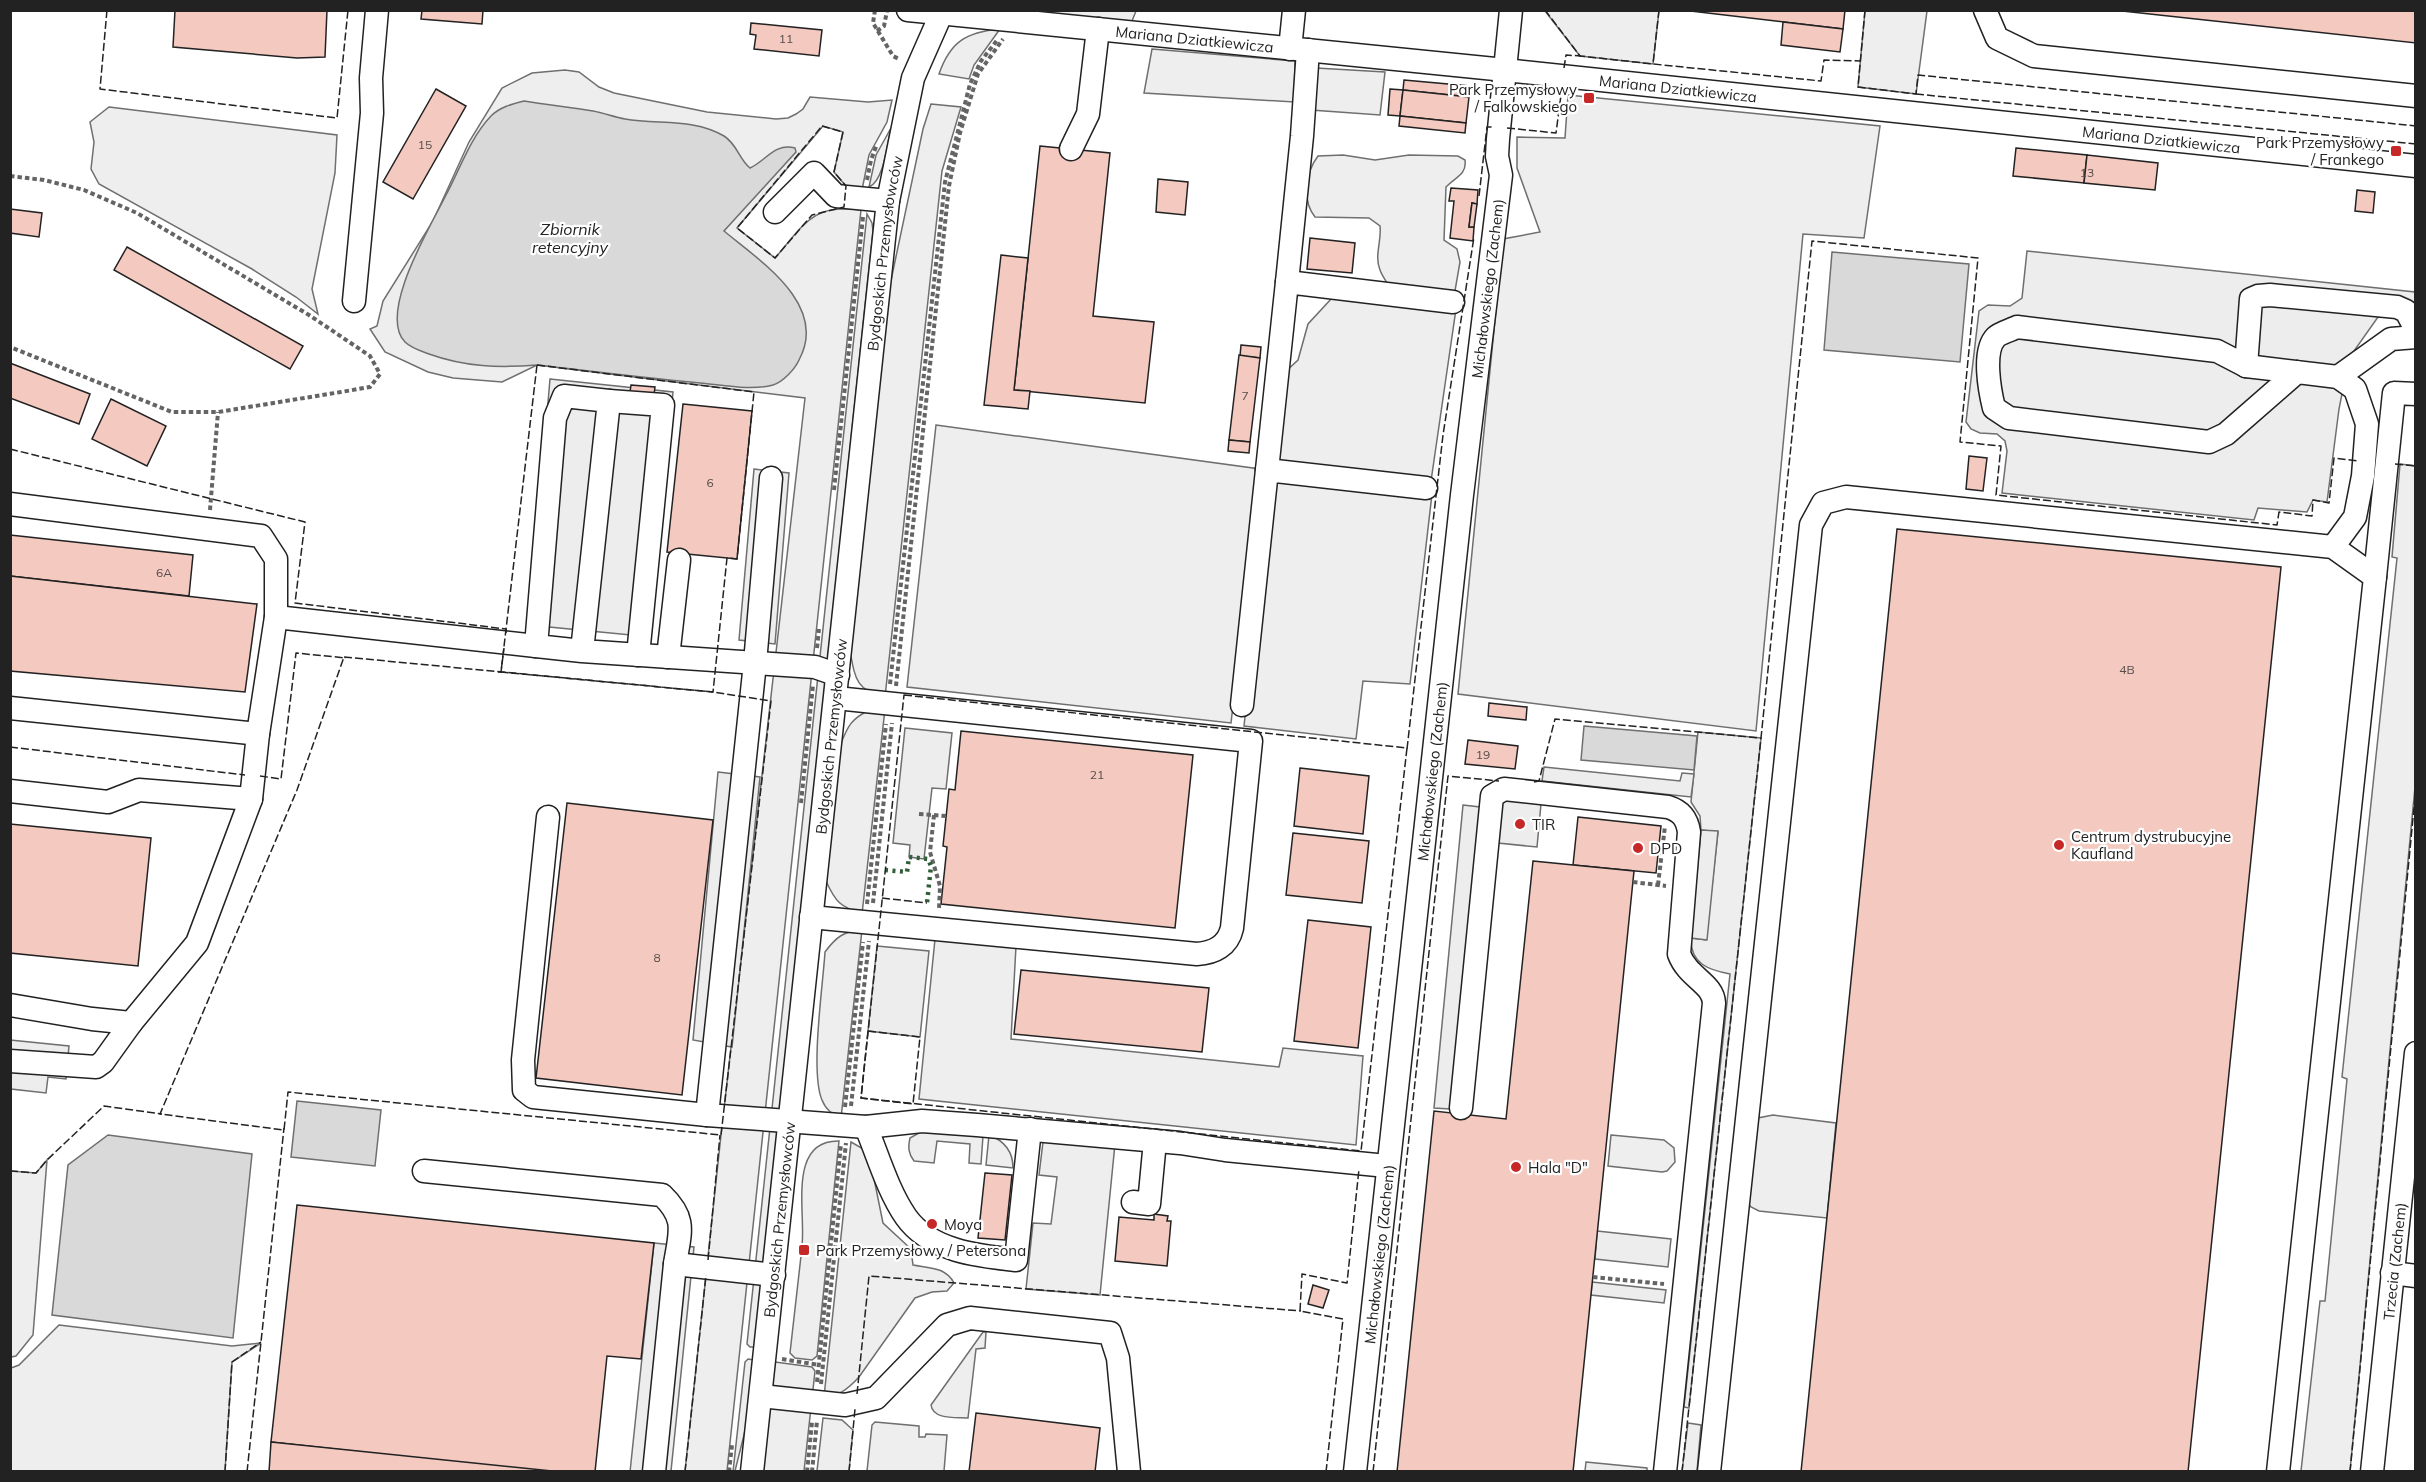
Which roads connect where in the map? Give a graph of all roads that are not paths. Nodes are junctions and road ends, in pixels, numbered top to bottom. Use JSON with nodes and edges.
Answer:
{"nodes":[{"id":1,"x":377,"y":10,"type":"edge"},
{"id":2,"x":908,"y":10,"type":"edge"},
{"id":3,"x":1294,"y":10,"type":"edge"},
{"id":4,"x":1512,"y":10,"type":"edge"},
{"id":5,"x":1985,"y":10,"type":"edge"},
{"id":6,"x":942,"y":12,"type":"edge"},
{"id":7,"x":1098,"y":29,"type":"junction"},
{"id":8,"x":1299,"y":50,"type":"junction"},
{"id":9,"x":1505,"y":70,"type":"junction"},
{"id":10,"x":2415,"y":96,"type":"edge"},
{"id":11,"x":1071,"y":149,"type":"dead end"},
{"id":12,"x":2415,"y":166,"type":"edge"},
{"id":13,"x":888,"y":201,"type":"junction"},
{"id":14,"x":776,"y":212,"type":"dead end"},
{"id":15,"x":1287,"y":282,"type":"junction"},
{"id":16,"x":354,"y":301,"type":"dead end"},
{"id":17,"x":1453,"y":302,"type":"dead end"},
{"id":18,"x":2415,"y":330,"type":"edge"},
{"id":19,"x":2415,"y":337,"type":"edge"},
{"id":20,"x":2246,"y":366,"type":"junction"},
{"id":21,"x":2297,"y":372,"type":"junction"},
{"id":22,"x":2347,"y":383,"type":"junction"},
{"id":23,"x":2404,"y":394,"type":"edge"},
{"id":24,"x":609,"y":400,"type":"junction"},
{"id":25,"x":1267,"y":470,"type":"junction"},
{"id":26,"x":771,"y":478,"type":"dead end"},
{"id":27,"x":1426,"y":489,"type":"dead end"},
{"id":28,"x":10,"y":504,"type":"edge"},
{"id":29,"x":2333,"y":547,"type":"junction"},
{"id":30,"x":679,"y":560,"type":"dead end"},
{"id":31,"x":2375,"y":577,"type":"junction"},
{"id":32,"x":276,"y":617,"type":"junction"},
{"id":33,"x":536,"y":646,"type":"junction"},
{"id":34,"x":582,"y":651,"type":"junction"},
{"id":35,"x":638,"y":654,"type":"junction"},
{"id":36,"x":668,"y":657,"type":"junction"},
{"id":37,"x":755,"y":663,"type":"junction"},
{"id":38,"x":838,"y":675,"type":"junction"},
{"id":39,"x":836,"y":698,"type":"junction"},
{"id":40,"x":1242,"y":705,"type":"dead end"},
{"id":41,"x":10,"y":708,"type":"edge"},
{"id":42,"x":258,"y":734,"type":"junction"},
{"id":43,"x":10,"y":791,"type":"edge"},
{"id":44,"x":251,"y":800,"type":"junction"},
{"id":45,"x":548,"y":817,"type":"dead end"},
{"id":46,"x":811,"y":916,"type":"junction"},
{"id":47,"x":10,"y":1005,"type":"edge"},
{"id":48,"x":131,"y":1023,"type":"junction"},
{"id":49,"x":2415,"y":1053,"type":"edge"},
{"id":50,"x":10,"y":1061,"type":"edge"},
{"id":51,"x":1461,"y":1108,"type":"dead end"},
{"id":52,"x":707,"y":1115,"type":"junction"},
{"id":53,"x":789,"y":1122,"type":"junction"},
{"id":54,"x":853,"y":1126,"type":"junction"},
{"id":55,"x":1029,"y":1129,"type":"junction"},
{"id":56,"x":2411,"y":1137,"type":"edge"},
{"id":57,"x":1155,"y":1141,"type":"junction"},
{"id":58,"x":1387,"y":1166,"type":"junction"},
{"id":59,"x":424,"y":1171,"type":"dead end"},
{"id":60,"x":1133,"y":1202,"type":"dead end"},
{"id":61,"x":675,"y":1264,"type":"junction"},
{"id":62,"x":2392,"y":1273,"type":"junction"},
{"id":63,"x":774,"y":1275,"type":"junction"},
{"id":64,"x":2415,"y":1276,"type":"edge"},
{"id":65,"x":761,"y":1396,"type":"junction"},
{"id":66,"x":654,"y":1472,"type":"edge"},
{"id":67,"x":752,"y":1472,"type":"edge"},
{"id":68,"x":1129,"y":1472,"type":"edge"},
{"id":69,"x":1355,"y":1472,"type":"edge"},
{"id":70,"x":1665,"y":1472,"type":"edge"},
{"id":71,"x":1709,"y":1472,"type":"edge"},
{"id":72,"x":2278,"y":1472,"type":"edge"},
{"id":73,"x":2372,"y":1472,"type":"edge"}],
"edges":[{"from":1,"to":16,"type":"street"},
{"from":2,"to":6,"type":"street","name":"Mariana Dziatkiewicza"},
{"from":3,"to":8,"type":"street"},
{"from":4,"to":9,"type":"street","name":"Michałowskiego (Zachem)"},
{"from":5,"to":10,"type":"street"},
{"from":6,"to":7,"type":"street","name":"Mariana Dziatkiewicza"},
{"from":6,"to":13,"type":"street","name":"Bydgoskich Przemysłowców"},
{"from":7,"to":8,"type":"street","name":"Mariana Dziatkiewicza"},
{"from":7,"to":11,"type":"street"},
{"from":8,"to":9,"type":"street","name":"Mariana Dziatkiewicza"},
{"from":8,"to":15,"type":"street"},
{"from":9,"to":12,"type":"street","name":"Mariana Dziatkiewicza"},
{"from":9,"to":58,"type":"street","name":"Michałowskiego (Zachem)"},
{"from":13,"to":14,"type":"street"},
{"from":13,"to":38,"type":"street","name":"Bydgoskich Przemysłowców"},
{"from":15,"to":17,"type":"street"},
{"from":15,"to":25,"type":"street"},
{"from":18,"to":20,"type":"street"},
{"from":19,"to":22,"type":"street"},
{"from":20,"to":21,"type":"street"},
{"from":20,"to":21,"type":"street"},
{"from":21,"to":22,"type":"street"},
{"from":22,"to":23,"type":"street"},
{"from":22,"to":29,"type":"street"},
{"from":23,"to":31,"type":"street"},
{"from":24,"to":33,"type":"street"},
{"from":24,"to":34,"type":"street"},
{"from":24,"to":35,"type":"street"},
{"from":25,"to":27,"type":"street"},
{"from":25,"to":40,"type":"street"},
{"from":26,"to":37,"type":"street"},
{"from":28,"to":32,"type":"street"},
{"from":29,"to":31,"type":"street"},
{"from":29,"to":71,"type":"street"},
{"from":30,"to":36,"type":"street"},
{"from":31,"to":72,"type":"street"},
{"from":32,"to":33,"type":"street"},
{"from":32,"to":42,"type":"street"},
{"from":33,"to":34,"type":"street"},
{"from":34,"to":35,"type":"street"},
{"from":35,"to":36,"type":"street"},
{"from":36,"to":37,"type":"street"},
{"from":37,"to":38,"type":"street"},
{"from":37,"to":52,"type":"street"},
{"from":38,"to":39,"type":"street","name":"Bydgoskich Przemysłowców"},
{"from":39,"to":46,"type":"street","name":"Bydgoskich Przemysłowców"},
{"from":39,"to":46,"type":"street"},
{"from":41,"to":42,"type":"street"},
{"from":42,"to":44,"type":"street"},
{"from":43,"to":44,"type":"street"},
{"from":44,"to":48,"type":"street"},
{"from":45,"to":52,"type":"street"},
{"from":46,"to":53,"type":"street","name":"Bydgoskich Przemysłowców"},
{"from":47,"to":48,"type":"street"},
{"from":48,"to":50,"type":"street"},
{"from":49,"to":56,"type":"street","name":"Trzecia (Zachem)"},
{"from":51,"to":70,"type":"street"},
{"from":52,"to":53,"type":"street"},
{"from":53,"to":54,"type":"street"},
{"from":53,"to":63,"type":"street","name":"Bydgoskich Przemysłowców"},
{"from":54,"to":55,"type":"street"},
{"from":54,"to":55,"type":"street"},
{"from":55,"to":57,"type":"street"},
{"from":56,"to":62,"type":"street","name":"Trzecia (Zachem)"},
{"from":57,"to":58,"type":"street"},
{"from":57,"to":60,"type":"street"},
{"from":58,"to":69,"type":"street","name":"Michałowskiego (Zachem)"},
{"from":59,"to":61,"type":"street"},
{"from":61,"to":63,"type":"street"},
{"from":61,"to":66,"type":"street"},
{"from":62,"to":64,"type":"street"},
{"from":62,"to":73,"type":"street","name":"Trzecia (Zachem)"},
{"from":63,"to":65,"type":"street","name":"Bydgoskich Przemysłowców"},
{"from":65,"to":67,"type":"street","name":"Bydgoskich Przemysłowców"},
{"from":65,"to":68,"type":"street"}]}
